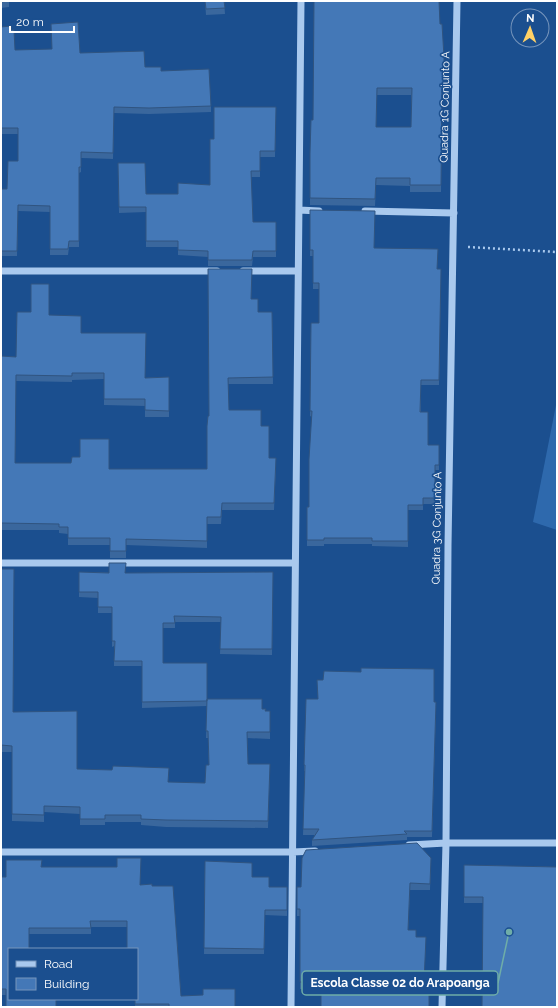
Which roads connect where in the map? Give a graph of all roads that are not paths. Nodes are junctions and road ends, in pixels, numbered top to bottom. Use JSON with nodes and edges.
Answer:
{"nodes":[{"id":1,"x":301,"y":1,"type":"edge"},
{"id":2,"x":457,"y":1,"type":"edge"},
{"id":3,"x":299,"y":210,"type":"junction"},
{"id":4,"x":330,"y":211,"type":"edge"},
{"id":5,"x":361,"y":211,"type":"edge"},
{"id":6,"x":454,"y":213,"type":"junction"},
{"id":7,"x":1,"y":271,"type":"edge"},
{"id":8,"x":298,"y":271,"type":"junction"},
{"id":9,"x":1,"y":563,"type":"edge"},
{"id":10,"x":295,"y":563,"type":"junction"},
{"id":11,"x":446,"y":843,"type":"junction"},
{"id":12,"x":557,"y":844,"type":"edge"},
{"id":13,"x":400,"y":846,"type":"edge"},
{"id":14,"x":323,"y":850,"type":"edge"},
{"id":15,"x":1,"y":852,"type":"edge"},
{"id":16,"x":292,"y":852,"type":"junction"},
{"id":17,"x":291,"y":1007,"type":"edge"},
{"id":18,"x":442,"y":1007,"type":"edge"}],
"edges":[{"from":1,"to":3,"type":"street"},
{"from":2,"to":6,"type":"street","name":"Quadra 1G Conjunto A"},
{"from":3,"to":4,"type":"street"},
{"from":3,"to":8,"type":"street"},
{"from":5,"to":6,"type":"street"},
{"from":6,"to":11,"type":"street","name":"Quadra 3G Conjunto A"},
{"from":7,"to":8,"type":"street"},
{"from":8,"to":10,"type":"street"},
{"from":9,"to":10,"type":"street"},
{"from":10,"to":16,"type":"street"},
{"from":11,"to":12,"type":"street"},
{"from":11,"to":13,"type":"street"},
{"from":11,"to":18,"type":"street","name":"Quadra 3G Conjunto A"},
{"from":14,"to":16,"type":"street"},
{"from":15,"to":16,"type":"street"},
{"from":16,"to":17,"type":"street"}]}
